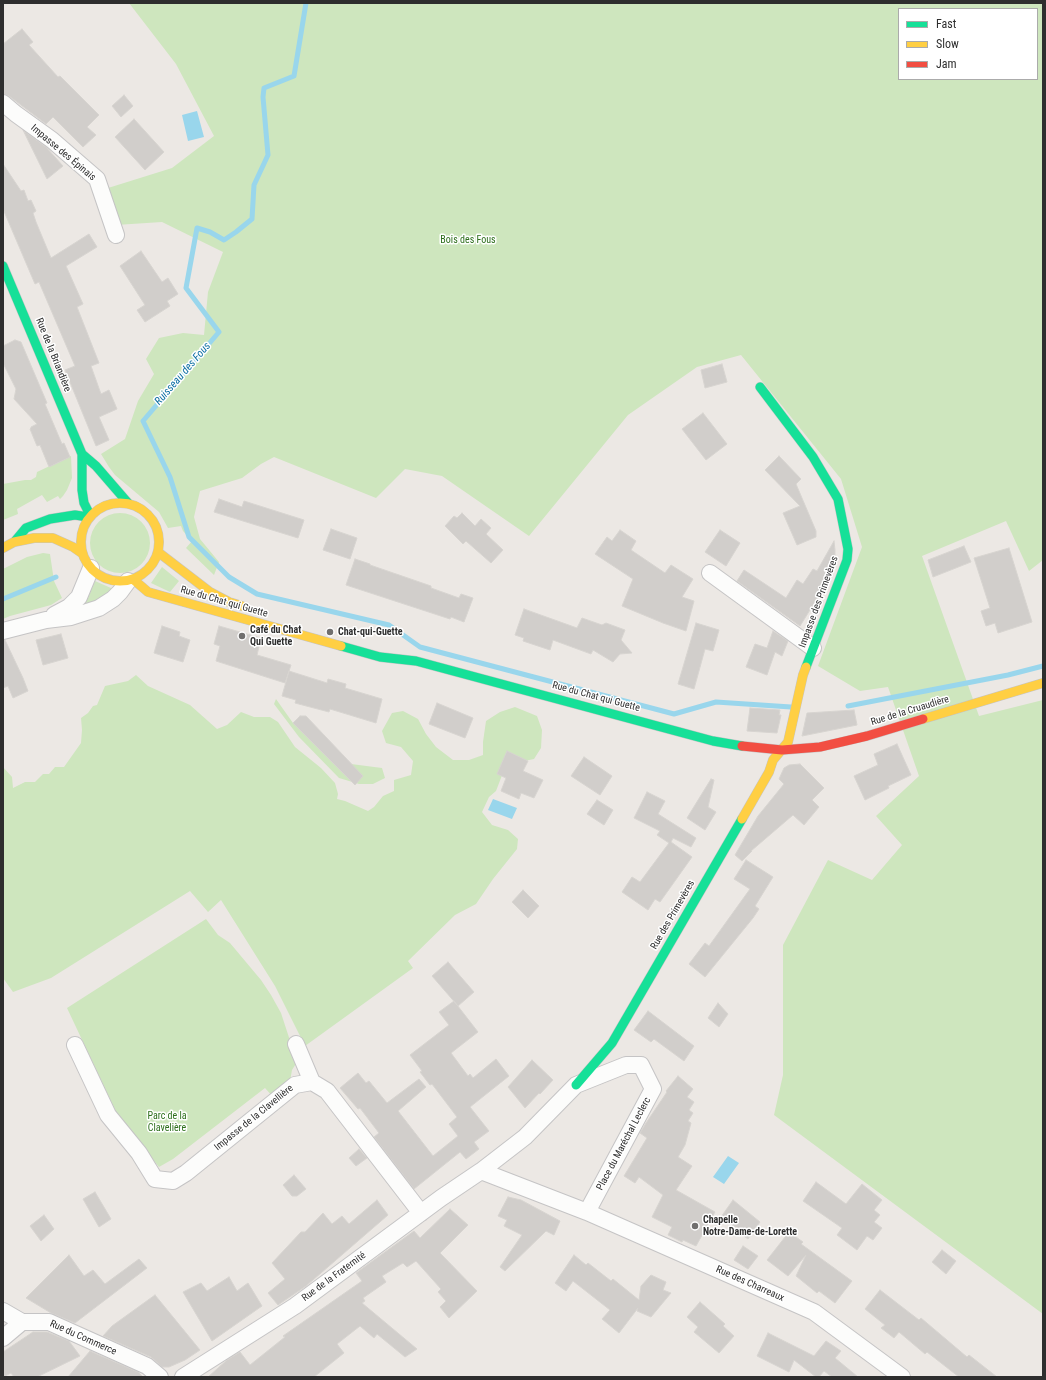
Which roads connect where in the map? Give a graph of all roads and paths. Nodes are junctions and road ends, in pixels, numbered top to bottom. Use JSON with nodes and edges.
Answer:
{"nodes":[{"id":1,"x":3,"y":103,"type":"edge"},
{"id":2,"x":116,"y":235,"type":"dead end"},
{"id":3,"x":3,"y":266,"type":"edge"},
{"id":4,"x":760,"y":387,"type":"dead end"},
{"id":5,"x":82,"y":454,"type":"junction"},
{"id":6,"x":82,"y":490,"type":"junction"},
{"id":7,"x":128,"y":503,"type":"junction"},
{"id":8,"x":89,"y":516,"type":"junction"},
{"id":9,"x":50,"y":519,"type":"junction"},
{"id":10,"x":14,"y":542,"type":"junction"},
{"id":11,"x":3,"y":548,"type":"edge"},
{"id":12,"x":158,"y":552,"type":"junction"},
{"id":13,"x":83,"y":554,"type":"junction"},
{"id":14,"x":91,"y":568,"type":"junction"},
{"id":15,"x":710,"y":573,"type":"dead end"},
{"id":16,"x":131,"y":580,"type":"junction"},
{"id":17,"x":251,"y":609,"type":"dead end"},
{"id":18,"x":46,"y":620,"type":"junction"},
{"id":19,"x":3,"y":631,"type":"edge"},
{"id":20,"x":338,"y":636,"type":"dead end"},
{"id":21,"x":813,"y":648,"type":"junction"},
{"id":22,"x":405,"y":659,"type":"junction"},
{"id":23,"x":1043,"y":683,"type":"edge"},
{"id":24,"x":782,"y":750,"type":"junction"},
{"id":25,"x":296,"y":1044,"type":"dead end"},
{"id":26,"x":75,"y":1045,"type":"dead end"},
{"id":27,"x":312,"y":1082,"type":"junction"},
{"id":28,"x":576,"y":1085,"type":"junction"},
{"id":29,"x":481,"y":1171,"type":"junction"},
{"id":30,"x":587,"y":1212,"type":"junction"},
{"id":31,"x":421,"y":1213,"type":"junction"},
{"id":32,"x":3,"y":1310,"type":"edge"},
{"id":33,"x":22,"y":1322,"type":"junction"},
{"id":34,"x":3,"y":1338,"type":"edge"},
{"id":35,"x":160,"y":1377,"type":"edge"},
{"id":36,"x":183,"y":1377,"type":"edge"},
{"id":37,"x":902,"y":1377,"type":"edge"}],
"edges":[{"from":1,"to":2,"type":"street","name":"Impasse des Épinais"},
{"from":3,"to":5,"type":"main road","name":"Rue de la Briandière"},
{"from":4,"to":21,"type":"main road","name":"Impasse des Primevères"},
{"from":5,"to":6,"type":"main road","name":"Rue de la Briandière"},
{"from":5,"to":7,"type":"main road","name":"Rue de la Briandière"},
{"from":6,"to":8,"type":"main road","name":"Rue de la Briandière"},
{"from":6,"to":9,"type":"main road"},
{"from":7,"to":8,"type":"main road"},
{"from":7,"to":12,"type":"main road"},
{"from":8,"to":9,"type":"main road"},
{"from":8,"to":13,"type":"main road"},
{"from":9,"to":10,"type":"main road"},
{"from":10,"to":11,"type":"main road"},
{"from":10,"to":13,"type":"main road"},
{"from":12,"to":16,"type":"main road"},
{"from":12,"to":17,"type":"main road","name":"Rue du Chat qui Guette"},
{"from":13,"to":14,"type":"main road"},
{"from":14,"to":16,"type":"main road"},
{"from":14,"to":18,"type":"street"},
{"from":15,"to":21,"type":"street"},
{"from":16,"to":18,"type":"street"},
{"from":16,"to":22,"type":"main road","name":"Rue du Chat qui Guette"},
{"from":18,"to":19,"type":"street"},
{"from":20,"to":22,"type":"main road","name":"Rue du Chat qui Guette"},
{"from":21,"to":24,"type":"main road","name":"Impasse des Primevères"},
{"from":22,"to":24,"type":"main road","name":"Rue du Chat qui Guette"},
{"from":23,"to":24,"type":"main road","name":"Rue de la Cruaudière"},
{"from":24,"to":28,"type":"main road","name":"Rue des Primevères"},
{"from":25,"to":27,"type":"street"},
{"from":26,"to":27,"type":"street","name":"Impasse de la Clavellière"},
{"from":27,"to":31,"type":"street"},
{"from":28,"to":29,"type":"street","name":"Place du Maréchal Leclerc"},
{"from":28,"to":30,"type":"street","name":"Place du Maréchal Leclerc"},
{"from":29,"to":30,"type":"street"},
{"from":29,"to":31,"type":"street","name":"Rue de la Fraternité"},
{"from":30,"to":37,"type":"street","name":"Rue des Charreaux"},
{"from":31,"to":36,"type":"street","name":"Rue de la Fraternité"},
{"from":32,"to":33,"type":"street"},
{"from":33,"to":34,"type":"street"},
{"from":33,"to":35,"type":"street","name":"Rue du Commerce"}]}
